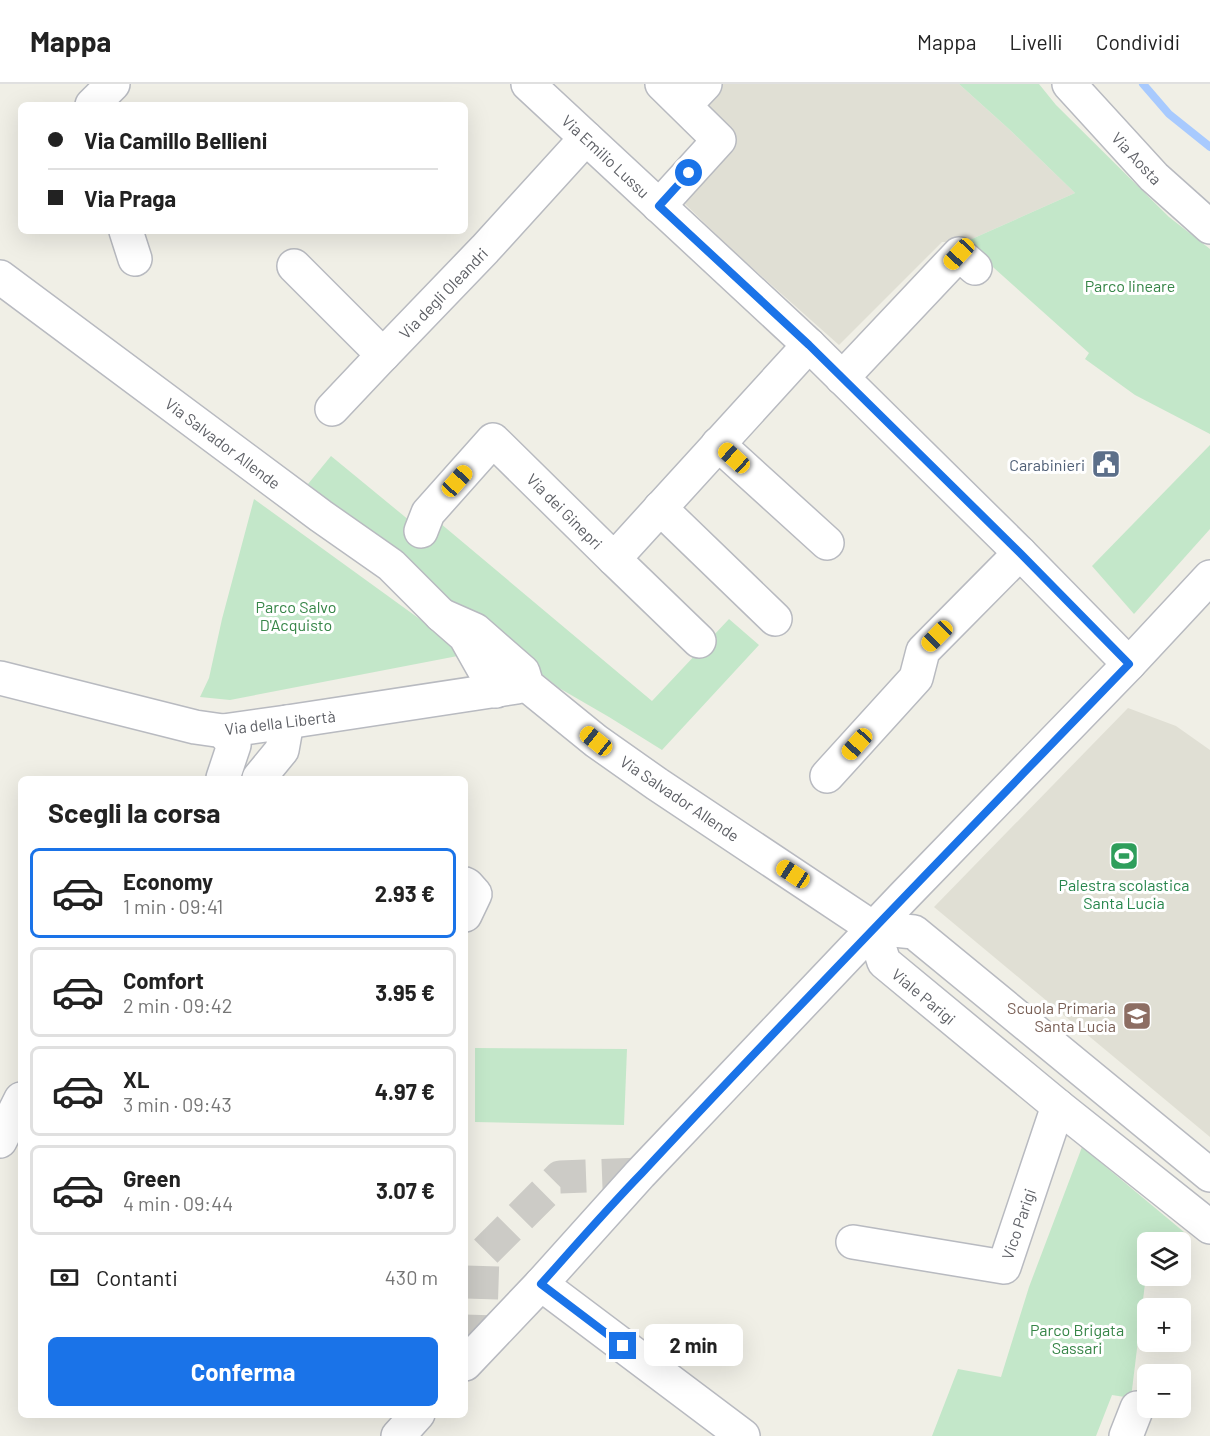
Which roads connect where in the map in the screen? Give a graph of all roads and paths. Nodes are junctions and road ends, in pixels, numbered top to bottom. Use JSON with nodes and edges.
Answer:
{"nodes":[{"id":1,"x":112,"y":84,"type":"edge"},
{"id":2,"x":528,"y":84,"type":"edge"},
{"id":3,"x":1069,"y":84,"type":"edge"},
{"id":4,"x":684,"y":91,"type":"edge"},
{"id":5,"x":95,"y":102,"type":"edge"},
{"id":6,"x":586,"y":138,"type":"junction"},
{"id":7,"x":659,"y":206,"type":"junction"},
{"id":8,"x":1210,"y":227,"type":"edge"},
{"id":9,"x":294,"y":266,"type":"dead end"},
{"id":10,"x":975,"y":268,"type":"dead end"},
{"id":11,"x":0,"y":277,"type":"edge"},
{"id":12,"x":809,"y":345,"type":"junction"},
{"id":13,"x":384,"y":355,"type":"junction"},
{"id":14,"x":842,"y":378,"type":"junction"},
{"id":15,"x":333,"y":409,"type":"dead end"},
{"id":16,"x":718,"y":444,"type":"junction"},
{"id":17,"x":660,"y":508,"type":"junction"},
{"id":18,"x":421,"y":531,"type":"dead end"},
{"id":19,"x":827,"y":543,"type":"dead end"},
{"id":20,"x":1020,"y":553,"type":"junction"},
{"id":21,"x":614,"y":559,"type":"junction"},
{"id":22,"x":1210,"y":576,"type":"edge"},
{"id":23,"x":775,"y":619,"type":"dead end"},
{"id":24,"x":699,"y":641,"type":"dead end"},
{"id":25,"x":1129,"y":664,"type":"junction"},
{"id":26,"x":0,"y":678,"type":"edge"},
{"id":27,"x":512,"y":688,"type":"junction"},
{"id":28,"x":287,"y":722,"type":"junction"},
{"id":29,"x":223,"y":731,"type":"junction"},
{"id":30,"x":224,"y":776,"type":"edge"},
{"id":31,"x":261,"y":776,"type":"edge"},
{"id":32,"x":828,"y":776,"type":"dead end"},
{"id":33,"x":468,"y":886,"type":"edge"},
{"id":34,"x":468,"y":909,"type":"edge"},
{"id":35,"x":873,"y":928,"type":"junction"},
{"id":36,"x":18,"y":1105,"type":"edge"},
{"id":37,"x":1058,"y":1106,"type":"junction"},
{"id":38,"x":0,"y":1141,"type":"edge"},
{"id":39,"x":0,"y":1147,"type":"edge"},
{"id":40,"x":18,"y":1151,"type":"edge"},
{"id":41,"x":1210,"y":1175,"type":"edge"},
{"id":42,"x":1210,"y":1227,"type":"edge"},
{"id":43,"x":853,"y":1242,"type":"dead end"},
{"id":44,"x":541,"y":1284,"type":"junction"},
{"id":45,"x":468,"y":1361,"type":"edge"},
{"id":46,"x":414,"y":1418,"type":"edge"},
{"id":47,"x":398,"y":1436,"type":"edge"},
{"id":48,"x":743,"y":1436,"type":"edge"}],
"edges":[{"from":1,"to":5,"type":"street"},
{"from":2,"to":6,"type":"street","name":"Via Emilio Lussu"},
{"from":3,"to":8,"type":"street","name":"Via Aosta"},
{"from":4,"to":7,"type":"street"},
{"from":6,"to":7,"type":"street","name":"Via Emilio Lussu"},
{"from":6,"to":13,"type":"street","name":"Via degli Oleandri"},
{"from":7,"to":12,"type":"street","name":"Via Emilio Lussu"},
{"from":9,"to":13,"type":"street"},
{"from":10,"to":14,"type":"street"},
{"from":11,"to":27,"type":"street","name":"Via Salvador Allende"},
{"from":12,"to":14,"type":"street","name":"Via Emilio Lussu"},
{"from":12,"to":16,"type":"street","name":"Via dei Ginepri"},
{"from":13,"to":15,"type":"street","name":"Via degli Oleandri"},
{"from":14,"to":20,"type":"street","name":"Via Emilio Lussu"},
{"from":16,"to":17,"type":"street","name":"Via dei Ginepri"},
{"from":16,"to":19,"type":"street"},
{"from":17,"to":21,"type":"street","name":"Via dei Ginepri"},
{"from":17,"to":23,"type":"street"},
{"from":18,"to":21,"type":"street","name":"Via dei Ginepri"},
{"from":20,"to":25,"type":"street","name":"Via Emilio Lussu"},
{"from":20,"to":32,"type":"street"},
{"from":21,"to":24,"type":"street"},
{"from":22,"to":25,"type":"street"},
{"from":25,"to":35,"type":"street"},
{"from":26,"to":29,"type":"street","name":"Via della Libertà"},
{"from":27,"to":28,"type":"street","name":"Via della Libertà"},
{"from":27,"to":35,"type":"street","name":"Via Salvador Allende"},
{"from":28,"to":29,"type":"street","name":"Via della Libertà"},
{"from":28,"to":31,"type":"street"},
{"from":29,"to":30,"type":"street"},
{"from":33,"to":34,"type":"street"},
{"from":35,"to":37,"type":"street","name":"Viale Parigi"},
{"from":35,"to":41,"type":"street"},
{"from":35,"to":44,"type":"street"},
{"from":36,"to":38,"type":"street"},
{"from":37,"to":42,"type":"street","name":"Viale Parigi"},
{"from":37,"to":43,"type":"street","name":"Vico Parigi"},
{"from":39,"to":40,"type":"street"},
{"from":44,"to":45,"type":"street"},
{"from":44,"to":48,"type":"street"},
{"from":46,"to":47,"type":"street"}]}
